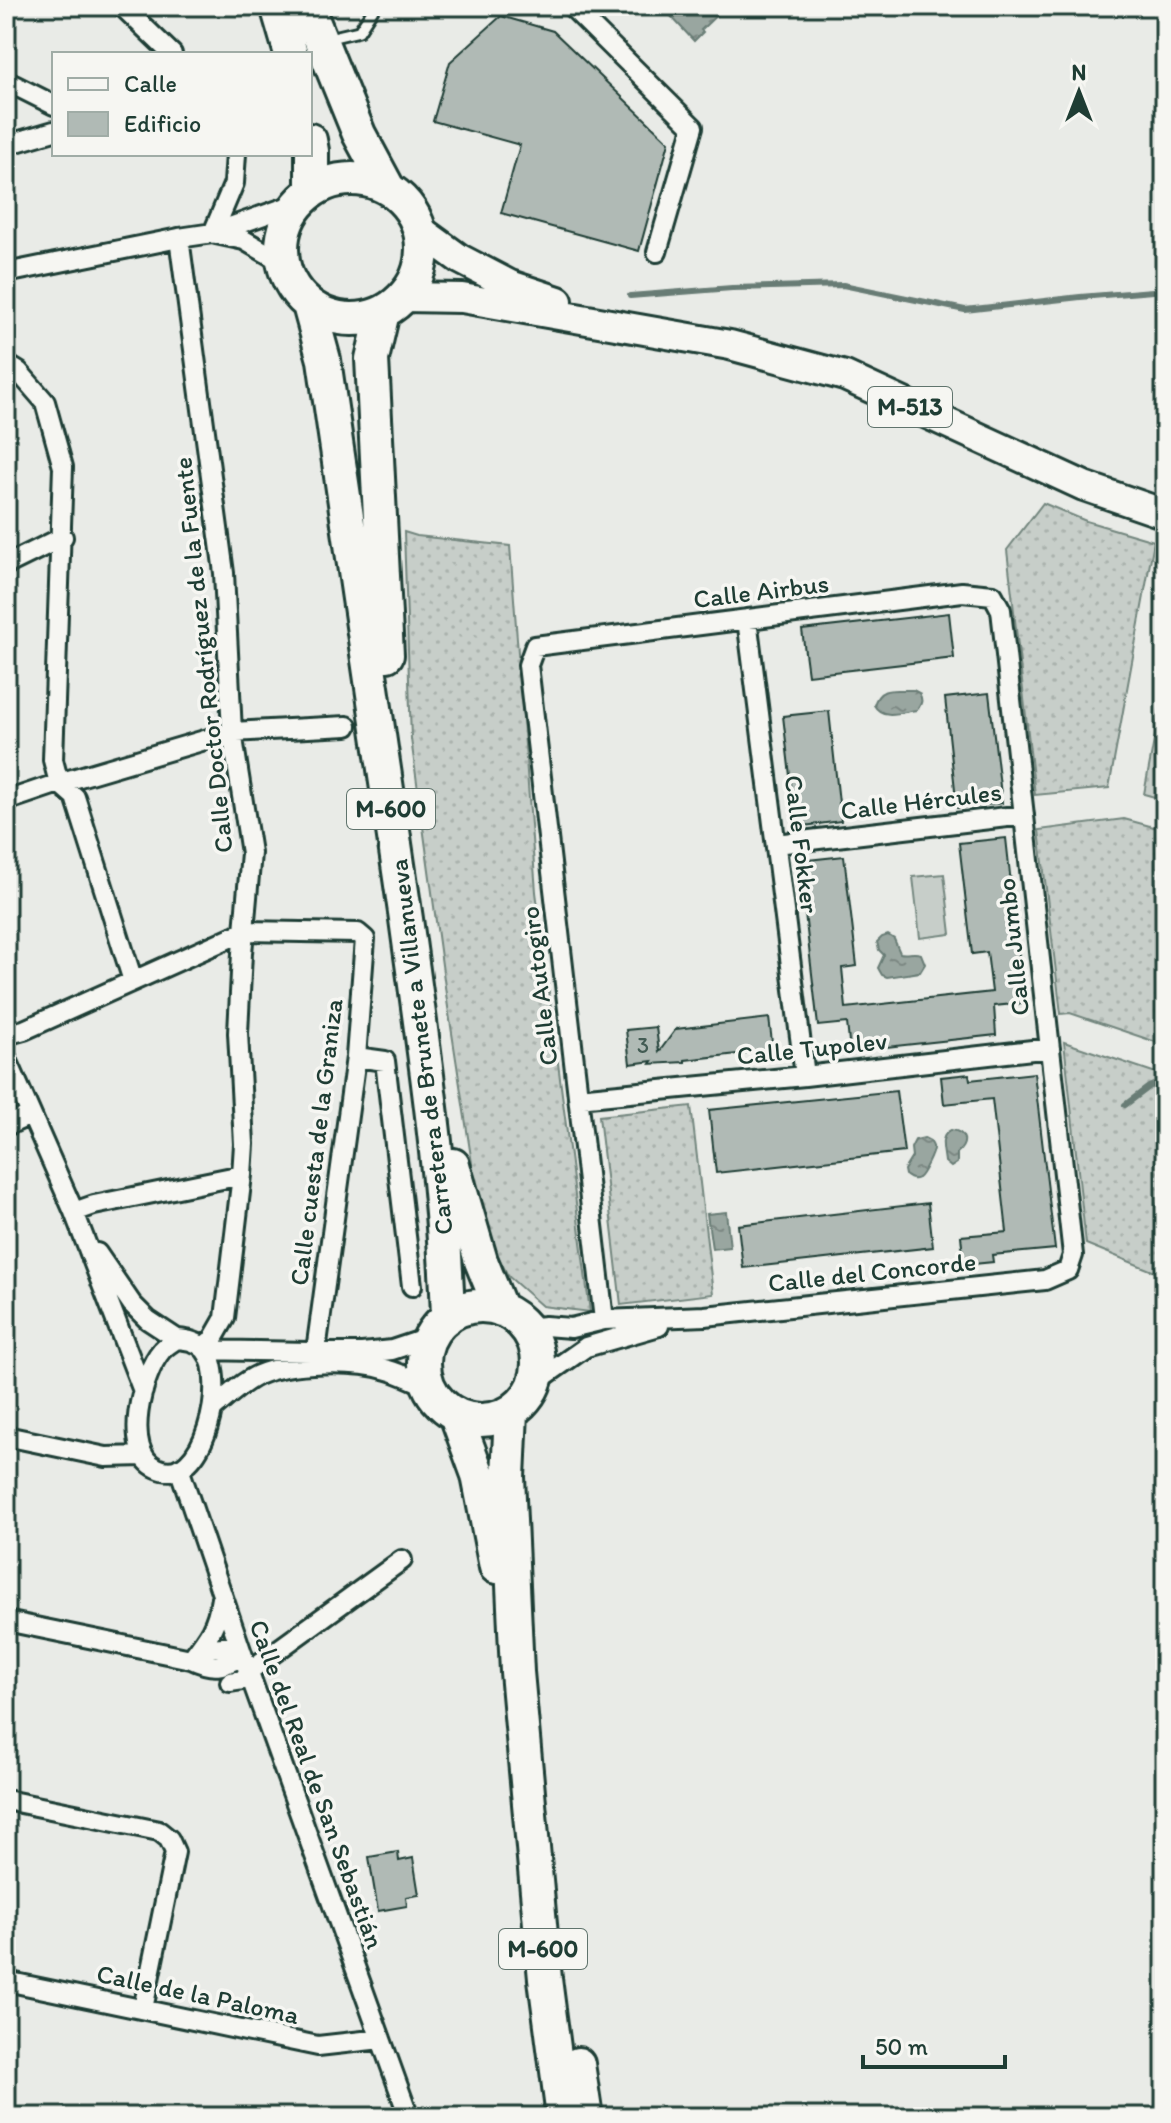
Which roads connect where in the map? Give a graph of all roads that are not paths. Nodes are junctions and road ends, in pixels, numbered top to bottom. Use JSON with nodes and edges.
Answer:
{"nodes":[{"id":1,"x":122,"y":6,"type":"edge"},
{"id":2,"x":277,"y":6,"type":"edge"},
{"id":3,"x":307,"y":6,"type":"edge"},
{"id":4,"x":375,"y":6,"type":"edge"},
{"id":5,"x":571,"y":6,"type":"edge"},
{"id":6,"x":321,"y":40,"type":"junction"},
{"id":7,"x":170,"y":52,"type":"edge"},
{"id":8,"x":290,"y":52,"type":"edge"},
{"id":9,"x":6,"y":81,"type":"edge"},
{"id":10,"x":52,"y":104,"type":"edge"},
{"id":11,"x":52,"y":132,"type":"edge"},
{"id":12,"x":6,"y":145,"type":"edge"},
{"id":13,"x":236,"y":156,"type":"edge"},
{"id":14,"x":311,"y":156,"type":"edge"},
{"id":15,"x":388,"y":188,"type":"junction"},
{"id":16,"x":305,"y":197,"type":"junction"},
{"id":17,"x":420,"y":230,"type":"junction"},
{"id":18,"x":213,"y":233,"type":"junction"},
{"id":19,"x":179,"y":238,"type":"junction"},
{"id":20,"x":657,"y":252,"type":"dead end"},
{"id":21,"x":282,"y":262,"type":"junction"},
{"id":22,"x":6,"y":273,"type":"edge"},
{"id":23,"x":393,"y":304,"type":"junction"},
{"id":24,"x":309,"y":305,"type":"junction"},
{"id":25,"x":646,"y":331,"type":"junction"},
{"id":26,"x":6,"y":364,"type":"edge"},
{"id":27,"x":1165,"y":514,"type":"edge"},
{"id":28,"x":63,"y":537,"type":"junction"},
{"id":29,"x":6,"y":565,"type":"edge"},
{"id":30,"x":993,"y":595,"type":"joint"},
{"id":31,"x":747,"y":619,"type":"junction"},
{"id":32,"x":535,"y":646,"type":"joint"},
{"id":33,"x":347,"y":726,"type":"dead end"},
{"id":34,"x":232,"y":732,"type":"junction"},
{"id":35,"x":59,"y":783,"type":"junction"},
{"id":36,"x":6,"y":801,"type":"edge"},
{"id":37,"x":1024,"y":815,"type":"junction"},
{"id":38,"x":776,"y":844,"type":"junction"},
{"id":39,"x":245,"y":931,"type":"junction"},
{"id":40,"x":133,"y":981,"type":"junction"},
{"id":41,"x":6,"y":1035,"type":"edge"},
{"id":42,"x":1050,"y":1048,"type":"junction"},
{"id":43,"x":6,"y":1057,"type":"edge"},
{"id":44,"x":356,"y":1057,"type":"junction"},
{"id":45,"x":805,"y":1076,"type":"junction"},
{"id":46,"x":578,"y":1098,"type":"junction"},
{"id":47,"x":30,"y":1115,"type":"junction"},
{"id":48,"x":6,"y":1126,"type":"edge"},
{"id":49,"x":242,"y":1175,"type":"junction"},
{"id":50,"x":76,"y":1220,"type":"junction"},
{"id":51,"x":1045,"y":1280,"type":"joint"},
{"id":52,"x":412,"y":1286,"type":"dead end"},
{"id":53,"x":705,"y":1316,"type":"junction"},
{"id":54,"x":513,"y":1319,"type":"junction"},
{"id":55,"x":604,"y":1320,"type":"junction"},
{"id":56,"x":439,"y":1327,"type":"junction"},
{"id":57,"x":177,"y":1339,"type":"junction"},
{"id":58,"x":204,"y":1348,"type":"junction"},
{"id":59,"x":316,"y":1351,"type":"junction"},
{"id":60,"x":536,"y":1382,"type":"junction"},
{"id":61,"x":429,"y":1386,"type":"junction"},
{"id":62,"x":143,"y":1391,"type":"junction"},
{"id":63,"x":213,"y":1409,"type":"junction"},
{"id":64,"x":511,"y":1412,"type":"junction"},
{"id":65,"x":456,"y":1415,"type":"junction"},
{"id":66,"x":6,"y":1436,"type":"edge"},
{"id":67,"x":143,"y":1456,"type":"junction"},
{"id":68,"x":179,"y":1468,"type":"junction"},
{"id":69,"x":402,"y":1560,"type":"dead end"},
{"id":70,"x":221,"y":1592,"type":"junction"},
{"id":71,"x":6,"y":1621,"type":"edge"},
{"id":72,"x":244,"y":1657,"type":"junction"},
{"id":73,"x":198,"y":1662,"type":"junction"},
{"id":74,"x":517,"y":1672,"type":"junction"},
{"id":75,"x":230,"y":1682,"type":"junction"},
{"id":76,"x":262,"y":1708,"type":"junction"},
{"id":77,"x":528,"y":1781,"type":"junction"},
{"id":78,"x":6,"y":1800,"type":"edge"},
{"id":79,"x":6,"y":1981,"type":"edge"},
{"id":80,"x":143,"y":2009,"type":"junction"},
{"id":81,"x":381,"y":2039,"type":"junction"},
{"id":82,"x":409,"y":2117,"type":"edge"},
{"id":83,"x":563,"y":2117,"type":"edge"},
{"id":84,"x":586,"y":2117,"type":"edge"}],
"edges":[{"from":1,"to":7,"type":"street"},
{"from":2,"to":8,"type":"highway"},
{"from":3,"to":6,"type":"highway"},
{"from":4,"to":6,"type":"lane"},
{"from":5,"to":20,"type":"street"},
{"from":6,"to":15,"type":"highway"},
{"from":9,"to":10,"type":"street"},
{"from":11,"to":12,"type":"street"},
{"from":13,"to":18,"type":"street"},
{"from":14,"to":16,"type":"highway"},
{"from":15,"to":16,"type":"highway"},
{"from":15,"to":17,"type":"highway"},
{"from":16,"to":18,"type":"street"},
{"from":16,"to":21,"type":"highway"},
{"from":17,"to":23,"type":"highway","number":"M-600"},
{"from":17,"to":25,"type":"main road","number":"M-513"},
{"from":18,"to":19,"type":"street"},
{"from":18,"to":21,"type":"street"},
{"from":19,"to":22,"type":"street"},
{"from":19,"to":34,"type":"street","name":"Calle Doctor Rodríguez de la Fuente"},
{"from":21,"to":24,"type":"highway","number":"M-600"},
{"from":23,"to":24,"type":"highway"},
{"from":23,"to":25,"type":"main road","number":"M-513"},
{"from":23,"to":54,"type":"highway","name":"Carretera de Brunete a Villanueva","number":"M-600"},
{"from":24,"to":56,"type":"highway","name":"Carretera de Brunete a Villanueva","number":"M-600"},
{"from":25,"to":27,"type":"main road","number":"M-513"},
{"from":26,"to":28,"type":"street"},
{"from":28,"to":29,"type":"street"},
{"from":28,"to":35,"type":"street"},
{"from":30,"to":31,"type":"street","name":"Calle Airbus"},
{"from":30,"to":37,"type":"street","name":"Calle Jumbo"},
{"from":31,"to":32,"type":"street","name":"Calle Airbus"},
{"from":31,"to":38,"type":"street","name":"Calle Fokker"},
{"from":32,"to":46,"type":"street","name":"Calle Autogiro"},
{"from":33,"to":34,"type":"street"},
{"from":34,"to":35,"type":"street"},
{"from":34,"to":39,"type":"street","name":"Calle Doctor Rodríguez de la Fuente"},
{"from":35,"to":36,"type":"street"},
{"from":35,"to":40,"type":"street"},
{"from":37,"to":38,"type":"street","name":"Calle Hércules"},
{"from":37,"to":42,"type":"street","name":"Calle Jumbo"},
{"from":38,"to":45,"type":"street","name":"Calle Fokker"},
{"from":39,"to":40,"type":"street"},
{"from":39,"to":44,"type":"street","name":"Calle cuesta de la Graniza"},
{"from":39,"to":49,"type":"street","name":"Calle Doctor Rodríguez de la Fuente"},
{"from":40,"to":41,"type":"street"},
{"from":42,"to":45,"type":"street","name":"Calle Tupolev"},
{"from":42,"to":51,"type":"street","name":"Calle Jumbo"},
{"from":43,"to":47,"type":"street"},
{"from":44,"to":52,"type":"street"},
{"from":44,"to":59,"type":"street","name":"Calle cuesta de la Graniza"},
{"from":45,"to":46,"type":"street","name":"Calle Tupolev"},
{"from":46,"to":55,"type":"street","name":"Calle Autogiro"},
{"from":47,"to":48,"type":"street"},
{"from":47,"to":50,"type":"street"},
{"from":49,"to":50,"type":"street"},
{"from":49,"to":58,"type":"street","name":"Calle Doctor Rodríguez de la Fuente"},
{"from":50,"to":57,"type":"street"},
{"from":50,"to":62,"type":"street"},
{"from":51,"to":53,"type":"street","name":"Calle del Concorde"},
{"from":53,"to":55,"type":"street","name":"Calle del Concorde"},
{"from":53,"to":60,"type":"street","name":"Calle del Concorde"},
{"from":54,"to":55,"type":"street","name":"Calle del Concorde"},
{"from":54,"to":56,"type":"highway"},
{"from":54,"to":60,"type":"highway","number":"M-600"},
{"from":56,"to":59,"type":"street"},
{"from":56,"to":61,"type":"highway","number":"M-600"},
{"from":57,"to":58,"type":"street"},
{"from":57,"to":62,"type":"street"},
{"from":58,"to":59,"type":"street"},
{"from":58,"to":63,"type":"street"},
{"from":60,"to":64,"type":"highway"},
{"from":61,"to":63,"type":"street"},
{"from":61,"to":65,"type":"highway","number":"M-600"},
{"from":62,"to":67,"type":"street"},
{"from":63,"to":68,"type":"street"},
{"from":64,"to":65,"type":"highway"},
{"from":64,"to":74,"type":"highway","number":"M-600"},
{"from":65,"to":74,"type":"highway","number":"M-600"},
{"from":66,"to":67,"type":"street"},
{"from":67,"to":68,"type":"street"},
{"from":68,"to":70,"type":"street","name":"Calle del Real de San Sebastián"},
{"from":69,"to":72,"type":"street"},
{"from":70,"to":72,"type":"street","name":"Calle del Real de San Sebastián"},
{"from":70,"to":73,"type":"street"},
{"from":71,"to":73,"type":"street"},
{"from":72,"to":73,"type":"street"},
{"from":72,"to":75,"type":"street"},
{"from":72,"to":76,"type":"street","name":"Calle del Real de San Sebastián"},
{"from":73,"to":75,"type":"street"},
{"from":74,"to":77,"type":"highway","number":"M-600"},
{"from":75,"to":76,"type":"street"},
{"from":76,"to":81,"type":"street","name":"Calle del Real de San Sebastián"},
{"from":77,"to":83,"type":"highway","number":"M-600"},
{"from":77,"to":84,"type":"highway"},
{"from":78,"to":80,"type":"street"},
{"from":79,"to":80,"type":"street","name":"Calle de la Paloma"},
{"from":80,"to":81,"type":"street","name":"Calle de la Paloma"},
{"from":81,"to":82,"type":"street","name":"Calle del Real de San Sebastián"}]}
